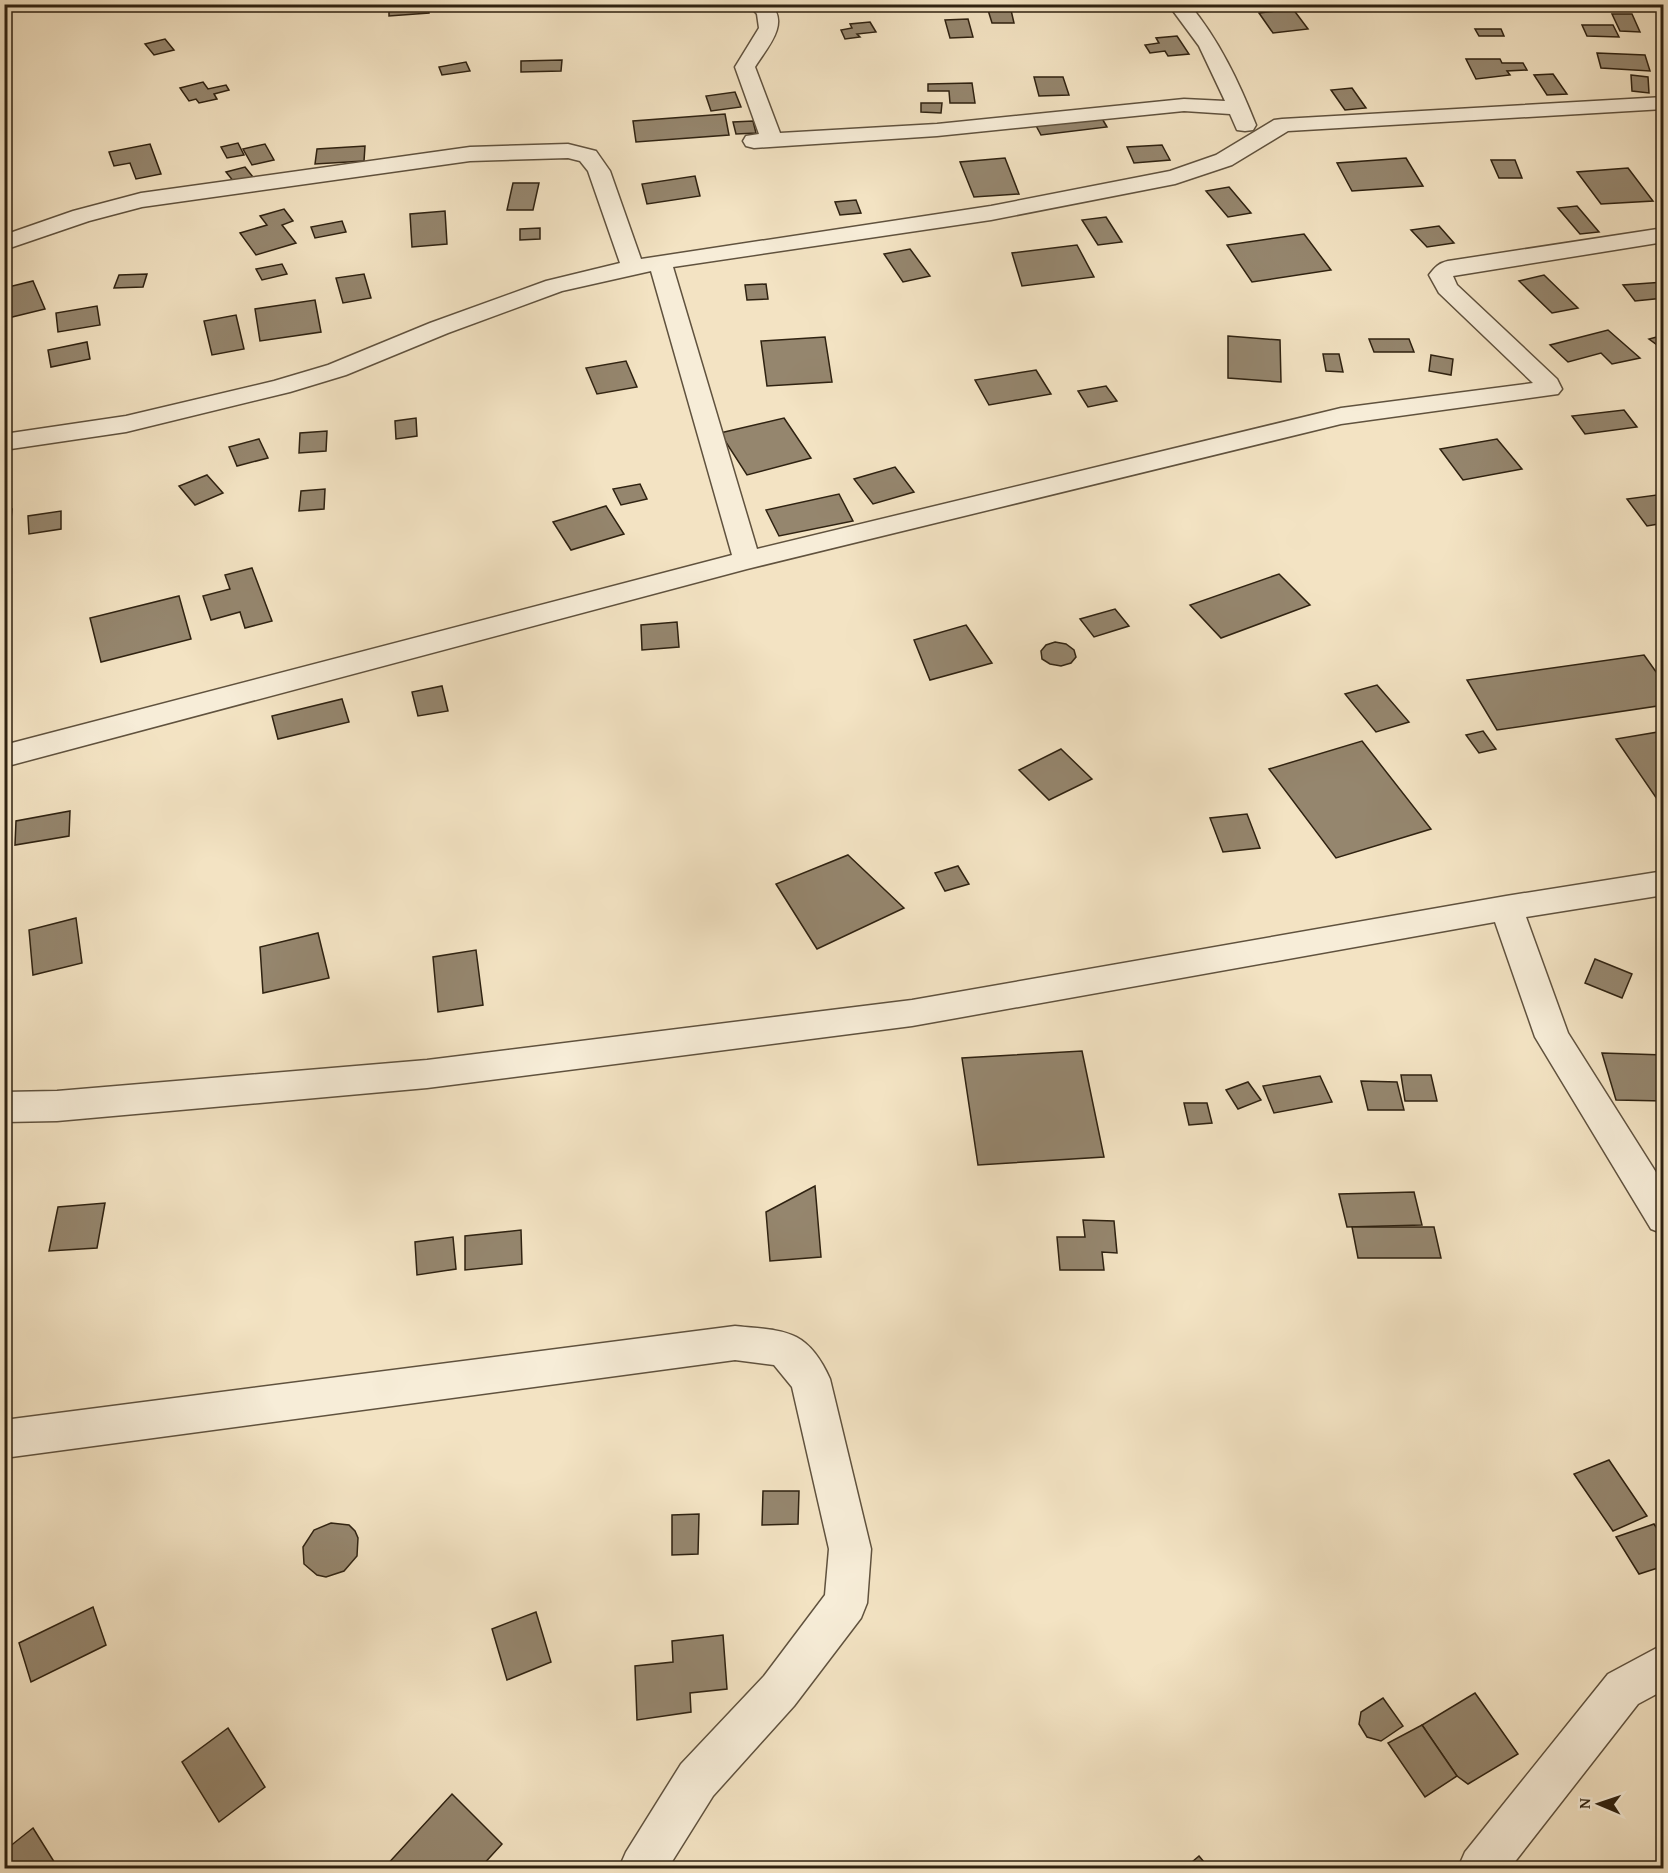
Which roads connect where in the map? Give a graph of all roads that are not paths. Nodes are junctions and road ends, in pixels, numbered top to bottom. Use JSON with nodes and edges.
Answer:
{"nodes":[{"id":1,"x":758,"y":4,"type":"edge"},
{"id":2,"x":1178,"y":4,"type":"edge"},
{"id":3,"x":1664,"y":103,"type":"edge"},
{"id":4,"x":1239,"y":108,"type":"junction"},
{"id":5,"x":1252,"y":143,"type":"junction"},
{"id":6,"x":1664,"y":235,"type":"edge"},
{"id":7,"x":4,"y":243,"type":"edge"},
{"id":8,"x":660,"y":262,"type":"junction"},
{"id":9,"x":633,"y":268,"type":"junction"},
{"id":10,"x":4,"y":442,"type":"edge"},
{"id":11,"x":747,"y":560,"type":"junction"},
{"id":12,"x":4,"y":756,"type":"edge"},
{"id":13,"x":1664,"y":883,"type":"edge"},
{"id":14,"x":1506,"y":908,"type":"junction"},
{"id":15,"x":4,"y":1107,"type":"edge"},
{"id":16,"x":1664,"y":1218,"type":"edge"},
{"id":17,"x":4,"y":1439,"type":"edge"},
{"id":18,"x":1664,"y":1665,"type":"edge"},
{"id":19,"x":642,"y":1869,"type":"edge"},
{"id":20,"x":1481,"y":1869,"type":"edge"}],
"edges":[{"from":1,"to":4,"type":"street"},
{"from":2,"to":4,"type":"street"},
{"from":3,"to":5,"type":"street"},
{"from":4,"to":5,"type":"street"},
{"from":5,"to":8,"type":"street"},
{"from":6,"to":11,"type":"street"},
{"from":7,"to":9,"type":"street"},
{"from":8,"to":9,"type":"street"},
{"from":8,"to":11,"type":"street"},
{"from":9,"to":10,"type":"street"},
{"from":11,"to":12,"type":"street"},
{"from":13,"to":14,"type":"street"},
{"from":14,"to":15,"type":"street"},
{"from":14,"to":16,"type":"street"},
{"from":17,"to":19,"type":"street"},
{"from":18,"to":20,"type":"street"}]}
